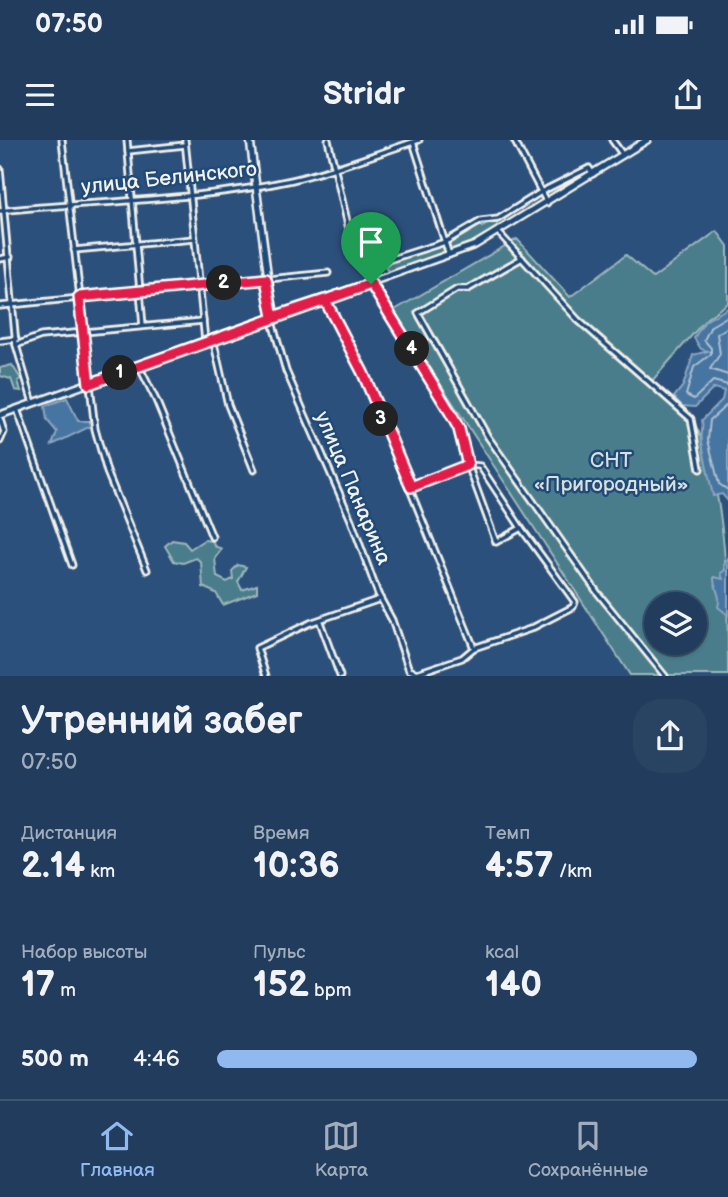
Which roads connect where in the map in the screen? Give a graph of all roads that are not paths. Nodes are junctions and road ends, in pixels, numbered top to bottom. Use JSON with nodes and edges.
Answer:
{"nodes":[{"id":1,"x":62,"y":140,"type":"edge"},
{"id":2,"x":127,"y":140,"type":"edge"},
{"id":3,"x":250,"y":140,"type":"edge"},
{"id":4,"x":328,"y":140,"type":"edge"},
{"id":5,"x":419,"y":140,"type":"edge"},
{"id":6,"x":514,"y":140,"type":"edge"},
{"id":7,"x":612,"y":140,"type":"edge"},
{"id":8,"x":647,"y":140,"type":"edge"},
{"id":9,"x":412,"y":141,"type":"edge"},
{"id":10,"x":185,"y":143,"type":"edge"},
{"id":11,"x":128,"y":151,"type":"junction"},
{"id":12,"x":623,"y":155,"type":"junction"},
{"id":13,"x":334,"y":169,"type":"junction"},
{"id":14,"x":0,"y":170,"type":"edge"},
{"id":15,"x":593,"y":174,"type":"junction"},
{"id":16,"x":255,"y":186,"type":"junction"},
{"id":17,"x":541,"y":192,"type":"junction"},
{"id":18,"x":191,"y":194,"type":"junction"},
{"id":19,"x":133,"y":199,"type":"junction"},
{"id":20,"x":70,"y":204,"type":"junction"},
{"id":21,"x":547,"y":204,"type":"junction"},
{"id":22,"x":2,"y":211,"type":"edge"},
{"id":23,"x":498,"y":232,"type":"junction"},
{"id":24,"x":194,"y":239,"type":"junction"},
{"id":25,"x":445,"y":242,"type":"junction"},
{"id":26,"x":136,"y":244,"type":"junction"},
{"id":27,"x":74,"y":250,"type":"junction"},
{"id":28,"x":449,"y":256,"type":"junction"},
{"id":29,"x":10,"y":257,"type":"junction"},
{"id":30,"x":522,"y":258,"type":"junction"},
{"id":31,"x":0,"y":259,"type":"edge"},
{"id":32,"x":363,"y":268,"type":"junction"},
{"id":33,"x":328,"y":273,"type":"dead end"},
{"id":34,"x":266,"y":279,"type":"junction"},
{"id":35,"x":371,"y":284,"type":"junction"},
{"id":36,"x":198,"y":285,"type":"junction"},
{"id":37,"x":140,"y":290,"type":"junction"},
{"id":38,"x":79,"y":297,"type":"junction"},
{"id":39,"x":325,"y":300,"type":"junction"},
{"id":40,"x":13,"y":304,"type":"junction"},
{"id":41,"x":0,"y":306,"type":"edge"},
{"id":42,"x":272,"y":317,"type":"junction"},
{"id":43,"x":203,"y":321,"type":"junction"},
{"id":44,"x":143,"y":327,"type":"junction"},
{"id":45,"x":83,"y":332,"type":"junction"},
{"id":46,"x":16,"y":339,"type":"junction"},
{"id":47,"x":213,"y":339,"type":"junction"},
{"id":48,"x":0,"y":341,"type":"edge"},
{"id":49,"x":205,"y":341,"type":"junction"},
{"id":50,"x":16,"y":345,"type":"junction"},
{"id":51,"x":139,"y":366,"type":"junction"},
{"id":52,"x":89,"y":384,"type":"junction"},
{"id":53,"x":33,"y":404,"type":"junction"},
{"id":54,"x":18,"y":409,"type":"junction"},
{"id":55,"x":0,"y":417,"type":"edge"},
{"id":56,"x":0,"y":441,"type":"edge"},
{"id":57,"x":468,"y":465,"type":"junction"},
{"id":58,"x":699,"y":469,"type":"dead end"},
{"id":59,"x":254,"y":470,"type":"dead end"},
{"id":60,"x":411,"y":487,"type":"junction"},
{"id":61,"x":521,"y":528,"type":"junction"},
{"id":62,"x":212,"y":537,"type":"dead end"},
{"id":63,"x":72,"y":565,"type":"dead end"},
{"id":64,"x":147,"y":570,"type":"dead end"},
{"id":65,"x":380,"y":598,"type":"junction"},
{"id":66,"x":320,"y":622,"type":"junction"},
{"id":67,"x":474,"y":648,"type":"junction"},
{"id":68,"x":266,"y":676,"type":"edge"},
{"id":69,"x":340,"y":676,"type":"edge"},
{"id":70,"x":665,"y":676,"type":"edge"}],
"edges":[{"from":1,"to":20,"type":"street"},
{"from":2,"to":11,"type":"street"},
{"from":3,"to":16,"type":"main road","name":"улица Панарина"},
{"from":4,"to":13,"type":"street"},
{"from":5,"to":9,"type":"street","name":"улица Белинского"},
{"from":6,"to":17,"type":"street"},
{"from":7,"to":12,"type":"street"},
{"from":8,"to":12,"type":"main road"},
{"from":9,"to":13,"type":"street","name":"улица Белинского"},
{"from":9,"to":25,"type":"street"},
{"from":10,"to":11,"type":"street"},
{"from":10,"to":18,"type":"street"},
{"from":11,"to":19,"type":"street"},
{"from":12,"to":15,"type":"main road"},
{"from":13,"to":16,"type":"street","name":"улица Белинского"},
{"from":13,"to":32,"type":"street"},
{"from":14,"to":22,"type":"street"},
{"from":15,"to":17,"type":"street"},
{"from":15,"to":21,"type":"main road"},
{"from":16,"to":18,"type":"street","name":"улица Белинского"},
{"from":16,"to":34,"type":"main road","name":"улица Панарина"},
{"from":17,"to":21,"type":"street"},
{"from":17,"to":25,"type":"street"},
{"from":18,"to":19,"type":"street","name":"улица Белинского"},
{"from":18,"to":24,"type":"street"},
{"from":19,"to":20,"type":"street","name":"улица Белинского"},
{"from":19,"to":26,"type":"street"},
{"from":20,"to":22,"type":"street","name":"улица Белинского"},
{"from":20,"to":27,"type":"street"},
{"from":21,"to":23,"type":"main road"},
{"from":22,"to":29,"type":"street"},
{"from":23,"to":28,"type":"main road"},
{"from":23,"to":30,"type":"street"},
{"from":24,"to":26,"type":"street"},
{"from":24,"to":36,"type":"street"},
{"from":25,"to":28,"type":"street"},
{"from":25,"to":32,"type":"street"},
{"from":26,"to":27,"type":"street"},
{"from":26,"to":37,"type":"street"},
{"from":27,"to":38,"type":"street"},
{"from":28,"to":35,"type":"main road"},
{"from":29,"to":31,"type":"street"},
{"from":29,"to":40,"type":"street"},
{"from":30,"to":58,"type":"street"},
{"from":30,"to":70,"type":"street"},
{"from":32,"to":35,"type":"street"},
{"from":33,"to":34,"type":"street"},
{"from":34,"to":36,"type":"street"},
{"from":34,"to":42,"type":"main road","name":"улица Панарина"},
{"from":35,"to":39,"type":"main road"},
{"from":35,"to":57,"type":"street"},
{"from":36,"to":37,"type":"street"},
{"from":36,"to":43,"type":"street"},
{"from":37,"to":38,"type":"street"},
{"from":37,"to":44,"type":"street"},
{"from":38,"to":40,"type":"street"},
{"from":38,"to":45,"type":"street"},
{"from":39,"to":42,"type":"main road"},
{"from":39,"to":60,"type":"street"},
{"from":40,"to":41,"type":"street"},
{"from":40,"to":46,"type":"street"},
{"from":42,"to":47,"type":"main road"},
{"from":42,"to":65,"type":"street","name":"улица Панарина"},
{"from":43,"to":44,"type":"street"},
{"from":43,"to":49,"type":"street"},
{"from":44,"to":45,"type":"street"},
{"from":45,"to":50,"type":"street"},
{"from":45,"to":52,"type":"street"},
{"from":46,"to":48,"type":"street"},
{"from":46,"to":50,"type":"street"},
{"from":47,"to":49,"type":"main road"},
{"from":47,"to":59,"type":"street"},
{"from":49,"to":51,"type":"main road"},
{"from":50,"to":53,"type":"street"},
{"from":51,"to":52,"type":"main road"},
{"from":51,"to":62,"type":"street"},
{"from":52,"to":53,"type":"main road"},
{"from":52,"to":64,"type":"street"},
{"from":53,"to":54,"type":"main road"},
{"from":54,"to":55,"type":"main road"},
{"from":54,"to":63,"type":"street"},
{"from":55,"to":56,"type":"street"},
{"from":57,"to":60,"type":"street"},
{"from":57,"to":61,"type":"street"},
{"from":57,"to":61,"type":"street"},
{"from":60,"to":67,"type":"street"},
{"from":61,"to":67,"type":"street"},
{"from":65,"to":66,"type":"street"},
{"from":65,"to":67,"type":"street","name":"улица Панарина"},
{"from":66,"to":68,"type":"street"},
{"from":66,"to":69,"type":"street"}]}
